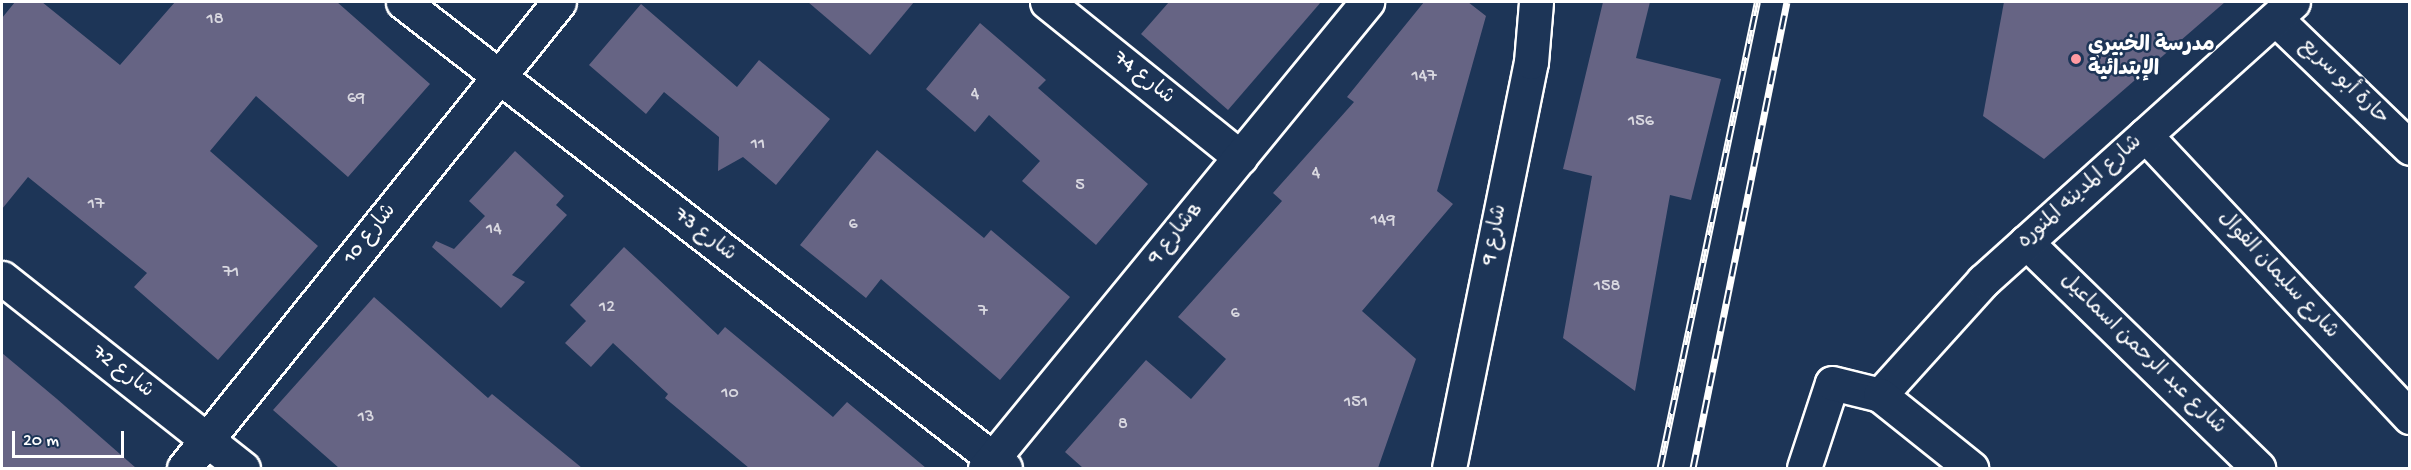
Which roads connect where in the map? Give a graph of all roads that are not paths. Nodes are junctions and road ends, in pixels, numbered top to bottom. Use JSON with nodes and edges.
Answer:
{"nodes":[{"id":1,"x":403,"y":2,"type":"edge"},
{"id":2,"x":559,"y":2,"type":"edge"},
{"id":3,"x":1047,"y":2,"type":"edge"},
{"id":4,"x":1367,"y":2,"type":"edge"},
{"id":5,"x":1536,"y":2,"type":"edge"},
{"id":6,"x":2284,"y":10,"type":"edge"},
{"id":7,"x":498,"y":77,"type":"junction"},
{"id":8,"x":2145,"y":135,"type":"junction"},
{"id":9,"x":2409,"y":148,"type":"edge"},
{"id":10,"x":1240,"y":157,"type":"junction"},
{"id":11,"x":2026,"y":242,"type":"junction"},
{"id":12,"x":2,"y":278,"type":"edge"},
{"id":13,"x":1880,"y":395,"type":"junction"},
{"id":14,"x":2409,"y":417,"type":"edge"},
{"id":15,"x":206,"y":440,"type":"junction"},
{"id":16,"x":995,"y":465,"type":"edge"},
{"id":17,"x":184,"y":468,"type":"edge"},
{"id":18,"x":243,"y":468,"type":"edge"},
{"id":19,"x":1449,"y":468,"type":"edge"},
{"id":20,"x":1804,"y":468,"type":"edge"},
{"id":21,"x":1971,"y":468,"type":"edge"},
{"id":22,"x":2258,"y":468,"type":"edge"}],
"edges":[{"from":1,"to":7,"type":"street","name":"شارع 73"},
{"from":2,"to":7,"type":"street","name":"شارع 10"},
{"from":3,"to":10,"type":"street","name":"شارع 74"},
{"from":4,"to":10,"type":"street","name":"شارع 9B"},
{"from":5,"to":19,"type":"street","name":"شارع 9"},
{"from":6,"to":8,"type":"street","name":"شارع المدينه المنوره"},
{"from":6,"to":9,"type":"street","name":"حارة أبو سريع"},
{"from":7,"to":15,"type":"street","name":"شارع 10"},
{"from":7,"to":16,"type":"street","name":"شارع 73"},
{"from":8,"to":11,"type":"street","name":"شارع المدينه المنوره"},
{"from":8,"to":14,"type":"street","name":"شارع سليمان الفوال"},
{"from":10,"to":16,"type":"street","name":"شارع 9B"},
{"from":11,"to":13,"type":"street","name":"شارع المدينه المنوره"},
{"from":11,"to":22,"type":"street","name":"شارع عبد الرحمن اسماعيل"},
{"from":12,"to":15,"type":"street","name":"شارع 72"},
{"from":13,"to":20,"type":"street"},
{"from":13,"to":21,"type":"street"},
{"from":15,"to":17,"type":"street","name":"شارع 10"},
{"from":15,"to":18,"type":"street","name":"شارع 72"}]}
